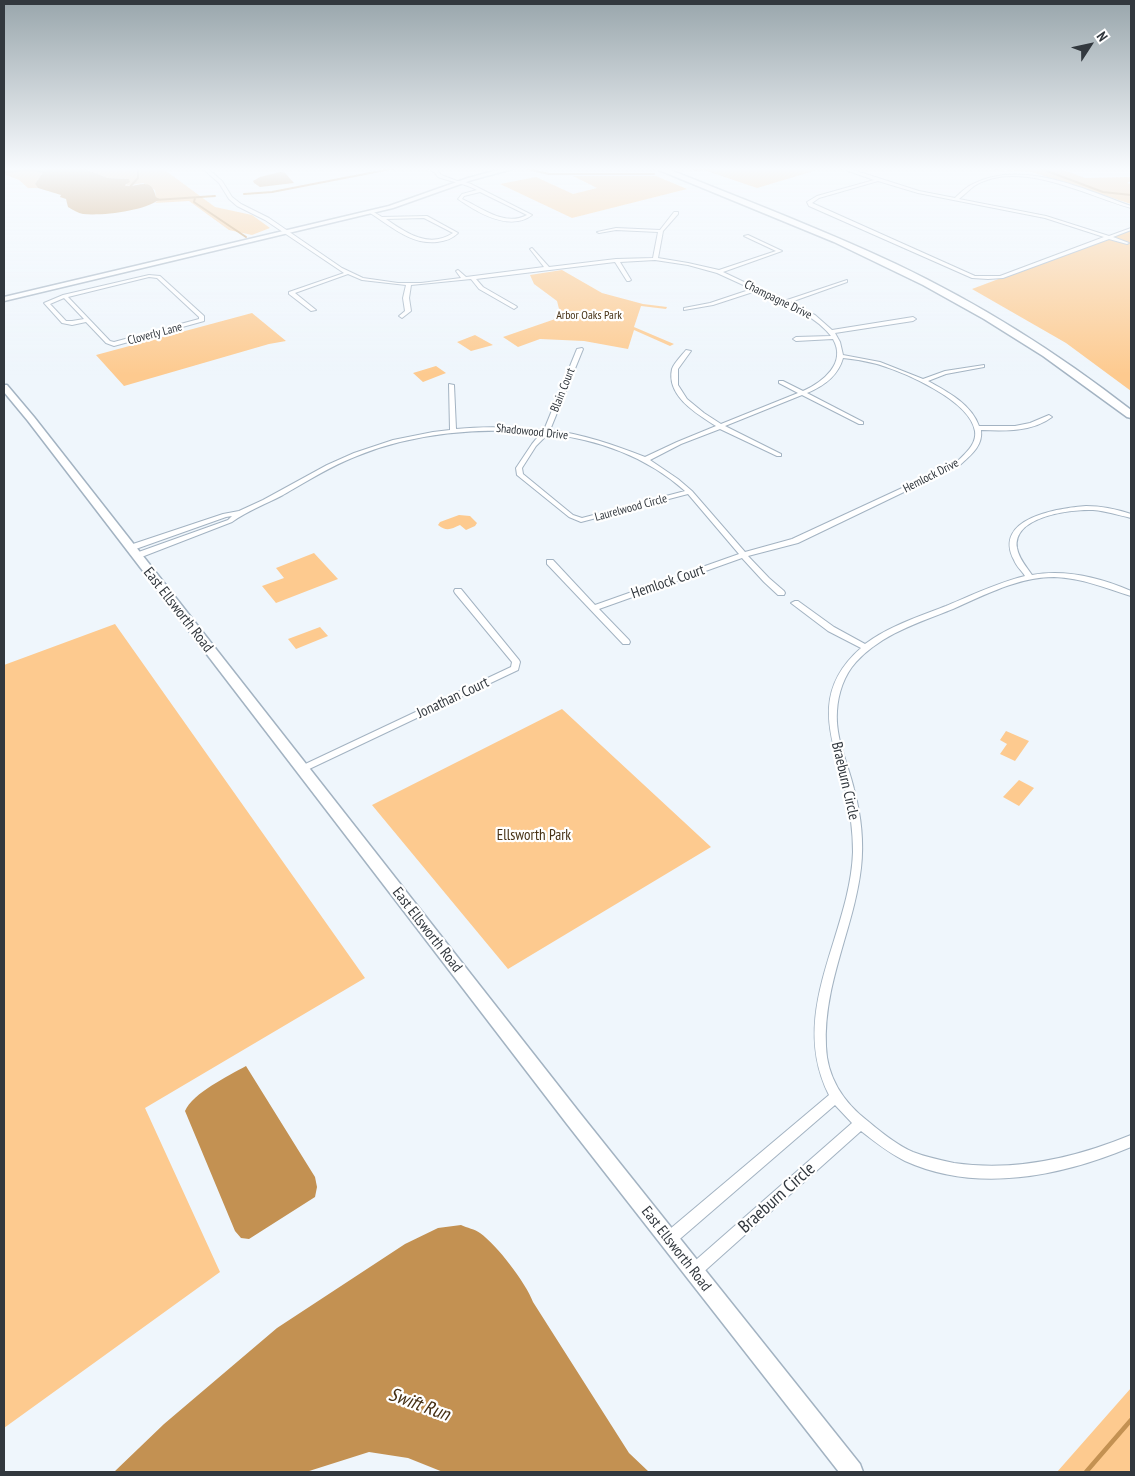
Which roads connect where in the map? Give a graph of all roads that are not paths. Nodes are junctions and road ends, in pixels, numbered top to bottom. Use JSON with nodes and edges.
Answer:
{"nodes":[{"id":1,"x":268,"y":237,"type":"edge"},
{"id":2,"x":291,"y":237,"type":"edge"},
{"id":3,"x":411,"y":237,"type":"edge"},
{"id":4,"x":451,"y":237,"type":"edge"},
{"id":5,"x":660,"y":237,"type":"edge"},
{"id":6,"x":748,"y":237,"type":"edge"},
{"id":7,"x":827,"y":237,"type":"edge"},
{"id":8,"x":845,"y":237,"type":"edge"},
{"id":9,"x":886,"y":237,"type":"edge"},
{"id":10,"x":1109,"y":237,"type":"joint"},
{"id":11,"x":1127,"y":243,"type":"dead end"},
{"id":12,"x":532,"y":249,"type":"dead end"},
{"id":13,"x":655,"y":259,"type":"junction"},
{"id":14,"x":616,"y":260,"type":"junction"},
{"id":15,"x":547,"y":268,"type":"junction"},
{"id":16,"x":458,"y":271,"type":"dead end"},
{"id":17,"x":718,"y":272,"type":"junction"},
{"id":18,"x":347,"y":273,"type":"junction"},
{"id":19,"x":106,"y":275,"type":"junction"},
{"id":20,"x":97,"y":277,"type":"junction"},
{"id":21,"x":473,"y":278,"type":"junction"},
{"id":22,"x":465,"y":279,"type":"junction"},
{"id":23,"x":629,"y":280,"type":"dead end"},
{"id":24,"x":845,"y":281,"type":"dead end"},
{"id":25,"x":116,"y":284,"type":"junction"},
{"id":26,"x":409,"y":285,"type":"junction"},
{"id":27,"x":106,"y":286,"type":"junction"},
{"id":28,"x":757,"y":289,"type":"junction"},
{"id":29,"x":65,"y":296,"type":"junction"},
{"id":30,"x":4,"y":299,"type":"edge"},
{"id":31,"x":785,"y":302,"type":"junction"},
{"id":32,"x":514,"y":307,"type":"dead end"},
{"id":33,"x":686,"y":309,"type":"dead end"},
{"id":34,"x":313,"y":310,"type":"dead end"},
{"id":35,"x":402,"y":316,"type":"dead end"},
{"id":36,"x":913,"y":319,"type":"dead end"},
{"id":37,"x":87,"y":320,"type":"junction"},
{"id":38,"x":834,"y":334,"type":"junction"},
{"id":39,"x":796,"y":339,"type":"dead end"},
{"id":40,"x":580,"y":349,"type":"dead end"},
{"id":41,"x":688,"y":351,"type":"dead end"},
{"id":42,"x":841,"y":356,"type":"junction"},
{"id":43,"x":1070,"y":358,"type":"dead end"},
{"id":44,"x":982,"y":366,"type":"dead end"},
{"id":45,"x":922,"y":381,"type":"junction"},
{"id":46,"x":782,"y":382,"type":"dead end"},
{"id":47,"x":451,"y":385,"type":"dead end"},
{"id":48,"x":4,"y":387,"type":"edge"},
{"id":49,"x":806,"y":393,"type":"junction"},
{"id":50,"x":1131,"y":415,"type":"edge"},
{"id":51,"x":1049,"y":417,"type":"dead end"},
{"id":52,"x":860,"y":422,"type":"dead end"},
{"id":53,"x":722,"y":426,"type":"junction"},
{"id":54,"x":979,"y":428,"type":"junction"},
{"id":55,"x":453,"y":430,"type":"junction"},
{"id":56,"x":546,"y":432,"type":"junction"},
{"id":57,"x":778,"y":455,"type":"dead end"},
{"id":58,"x":645,"y":460,"type":"junction"},
{"id":59,"x":690,"y":492,"type":"junction"},
{"id":60,"x":1131,"y":516,"type":"edge"},
{"id":61,"x":133,"y":552,"type":"junction"},
{"id":62,"x":743,"y":555,"type":"junction"},
{"id":63,"x":550,"y":562,"type":"dead end"},
{"id":64,"x":1030,"y":577,"type":"junction"},
{"id":65,"x":458,"y":591,"type":"dead end"},
{"id":66,"x":781,"y":593,"type":"dead end"},
{"id":67,"x":1131,"y":594,"type":"edge"},
{"id":68,"x":795,"y":603,"type":"dead end"},
{"id":69,"x":594,"y":608,"type":"junction"},
{"id":70,"x":626,"y":642,"type":"dead end"},
{"id":71,"x":866,"y":648,"type":"junction"},
{"id":72,"x":302,"y":769,"type":"junction"},
{"id":73,"x":835,"y":1097,"type":"junction"},
{"id":74,"x":860,"y":1124,"type":"junction"},
{"id":75,"x":1131,"y":1141,"type":"edge"},
{"id":76,"x":669,"y":1239,"type":"junction"},
{"id":77,"x":694,"y":1271,"type":"junction"},
{"id":78,"x":852,"y":1472,"type":"edge"}],
"edges":[{"from":1,"to":19,"type":"main road"},
{"from":2,"to":18,"type":"street","name":"Champagne Drive"},
{"from":3,"to":4,"type":"street"},
{"from":5,"to":13,"type":"street"},
{"from":6,"to":17,"type":"street"},
{"from":7,"to":50,"type":"highway"},
{"from":8,"to":43,"type":"highway"},
{"from":9,"to":10,"type":"street"},
{"from":10,"to":11,"type":"street"},
{"from":12,"to":15,"type":"street"},
{"from":13,"to":14,"type":"street","name":"Champagne Drive"},
{"from":13,"to":17,"type":"street","name":"Champagne Drive"},
{"from":14,"to":15,"type":"street","name":"Champagne Drive"},
{"from":14,"to":23,"type":"street"},
{"from":15,"to":21,"type":"street","name":"Champagne Drive"},
{"from":16,"to":22,"type":"street"},
{"from":17,"to":28,"type":"street","name":"Champagne Drive"},
{"from":18,"to":26,"type":"street","name":"Champagne Drive"},
{"from":18,"to":34,"type":"street"},
{"from":19,"to":20,"type":"main road"},
{"from":19,"to":25,"type":"street"},
{"from":20,"to":27,"type":"street"},
{"from":20,"to":30,"type":"main road"},
{"from":21,"to":22,"type":"street","name":"Champagne Drive"},
{"from":21,"to":32,"type":"street"},
{"from":22,"to":26,"type":"street","name":"Champagne Drive"},
{"from":24,"to":31,"type":"street"},
{"from":25,"to":27,"type":"street","name":"Cloverly Lane"},
{"from":25,"to":37,"type":"street","name":"Cloverly Lane"},
{"from":26,"to":35,"type":"street"},
{"from":27,"to":29,"type":"street","name":"Cloverly Lane"},
{"from":28,"to":31,"type":"street","name":"Champagne Drive"},
{"from":28,"to":33,"type":"street"},
{"from":29,"to":37,"type":"street","name":"Cloverly Lane"},
{"from":29,"to":37,"type":"street"},
{"from":31,"to":38,"type":"street","name":"Champagne Drive"},
{"from":36,"to":38,"type":"street"},
{"from":38,"to":39,"type":"street"},
{"from":38,"to":42,"type":"street"},
{"from":40,"to":56,"type":"street","name":"Blain Court"},
{"from":41,"to":53,"type":"street"},
{"from":42,"to":45,"type":"street"},
{"from":42,"to":49,"type":"street"},
{"from":44,"to":45,"type":"street"},
{"from":45,"to":54,"type":"street"},
{"from":46,"to":49,"type":"street"},
{"from":47,"to":55,"type":"street"},
{"from":48,"to":61,"type":"main road","name":"East Ellsworth Road"},
{"from":49,"to":52,"type":"street"},
{"from":49,"to":53,"type":"street"},
{"from":51,"to":54,"type":"street"},
{"from":53,"to":57,"type":"street"},
{"from":53,"to":58,"type":"street"},
{"from":54,"to":62,"type":"street","name":"Hemlock Drive"},
{"from":55,"to":56,"type":"street","name":"Shadowood Drive"},
{"from":55,"to":61,"type":"street","name":"Shadowood Drive"},
{"from":56,"to":58,"type":"street","name":"Shadowood Drive"},
{"from":56,"to":59,"type":"street","name":"Laurelwood Circle"},
{"from":58,"to":59,"type":"street","name":"Shadowood Drive"},
{"from":59,"to":62,"type":"street","name":"Shadowood Drive"},
{"from":60,"to":64,"type":"street"},
{"from":61,"to":72,"type":"main road","name":"East Ellsworth Road"},
{"from":62,"to":66,"type":"street","name":"Shadowood Drive"},
{"from":62,"to":69,"type":"street","name":"Hemlock Court"},
{"from":63,"to":69,"type":"street"},
{"from":64,"to":67,"type":"street","name":"Braeburn Circle"},
{"from":64,"to":71,"type":"street","name":"Braeburn Circle"},
{"from":65,"to":72,"type":"street","name":"Jonathan Court"},
{"from":68,"to":71,"type":"street"},
{"from":69,"to":70,"type":"street"},
{"from":71,"to":73,"type":"street","name":"Braeburn Circle"},
{"from":72,"to":76,"type":"main road","name":"East Ellsworth Road"},
{"from":73,"to":74,"type":"street","name":"Braeburn Circle"},
{"from":73,"to":76,"type":"street"},
{"from":74,"to":75,"type":"street","name":"Braeburn Circle"},
{"from":74,"to":77,"type":"street","name":"Braeburn Circle"},
{"from":76,"to":77,"type":"main road","name":"East Ellsworth Road"},
{"from":77,"to":78,"type":"main road","name":"East Ellsworth Road"}]}
